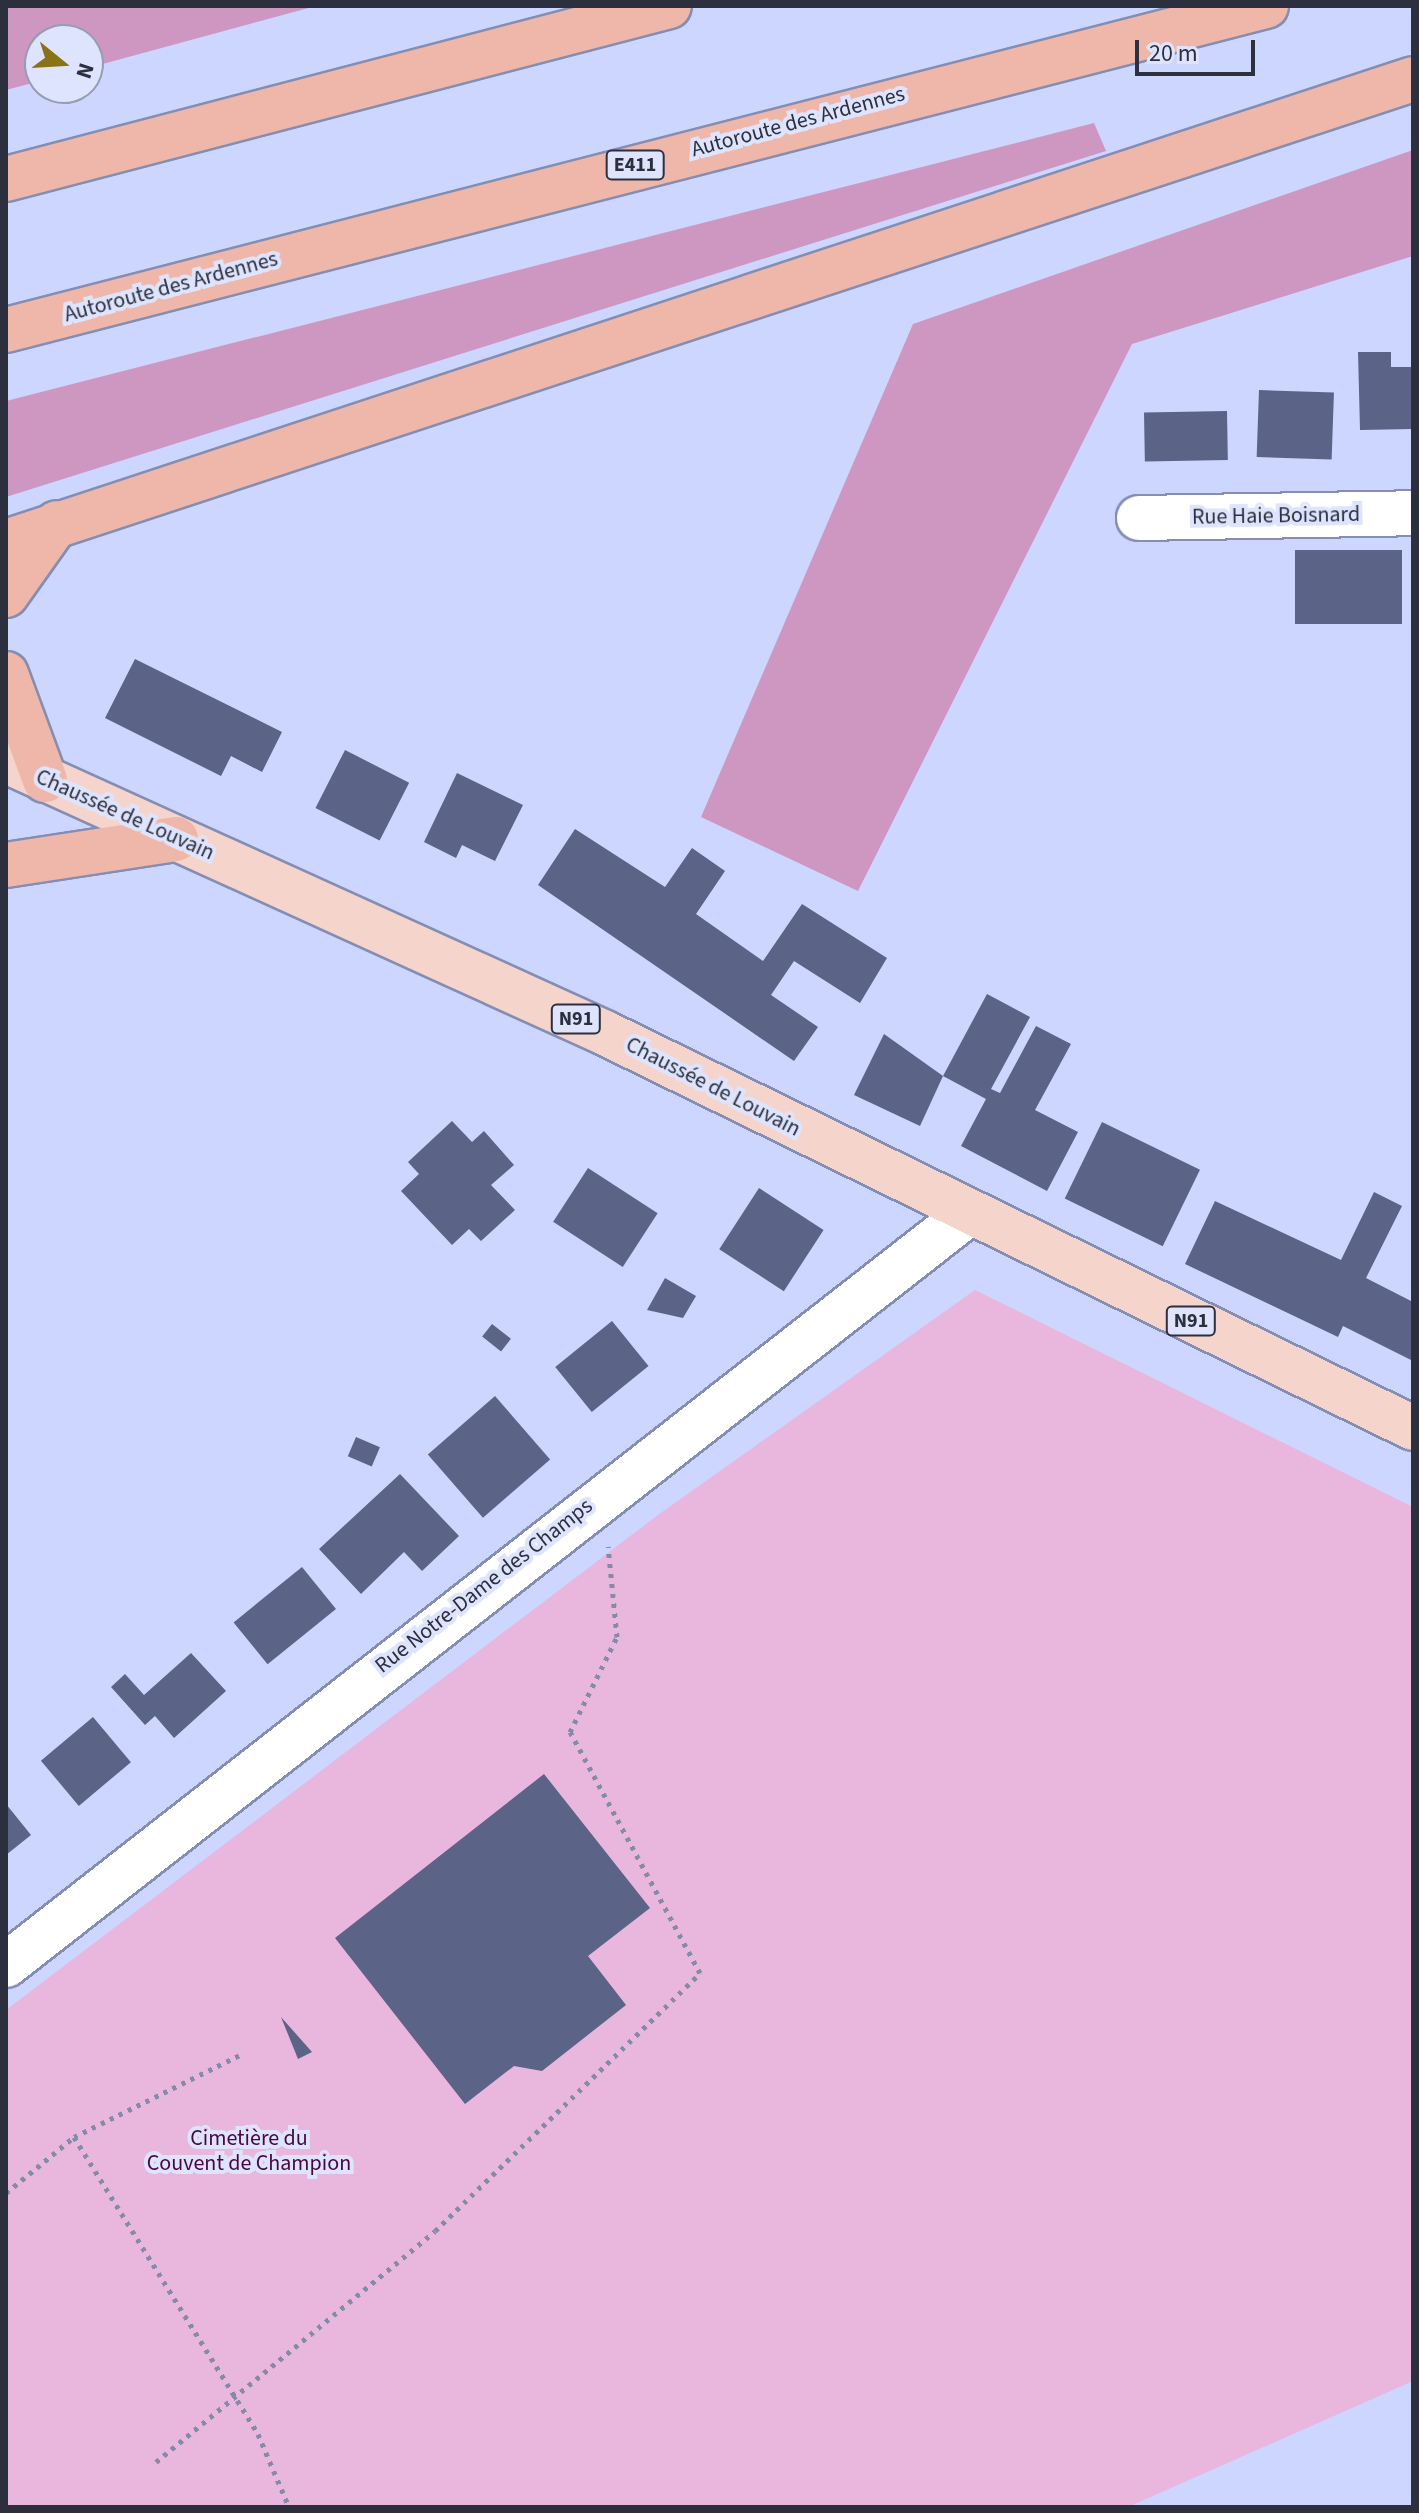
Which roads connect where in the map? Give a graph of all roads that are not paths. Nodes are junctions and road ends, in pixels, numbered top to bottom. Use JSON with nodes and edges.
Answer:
{"nodes":[{"id":1,"x":669,"y":6,"type":"edge"},
{"id":2,"x":1266,"y":6,"type":"edge"},
{"id":3,"x":1413,"y":79,"type":"edge"},
{"id":4,"x":6,"y":179,"type":"edge"},
{"id":5,"x":6,"y":330,"type":"edge"},
{"id":6,"x":1413,"y":513,"type":"edge"},
{"id":7,"x":1139,"y":518,"type":"dead end"},
{"id":8,"x":57,"y":523,"type":"junction"},
{"id":9,"x":6,"y":542,"type":"edge"},
{"id":10,"x":6,"y":595,"type":"edge"},
{"id":11,"x":6,"y":674,"type":"edge"},
{"id":12,"x":6,"y":761,"type":"edge"},
{"id":13,"x":45,"y":780,"type":"junction"},
{"id":14,"x":176,"y":839,"type":"junction"},
{"id":15,"x":6,"y":865,"type":"edge"},
{"id":16,"x":968,"y":1214,"type":"junction"},
{"id":17,"x":1413,"y":1428,"type":"edge"},
{"id":18,"x":6,"y":1965,"type":"edge"}],
"edges":[{"from":1,"to":4,"type":"highway"},
{"from":2,"to":5,"type":"highway","name":"Autoroute des Ardennes","number":"E411"},
{"from":3,"to":8,"type":"highway"},
{"from":6,"to":7,"type":"street","name":"Rue Haie Boisnard"},
{"from":8,"to":9,"type":"highway"},
{"from":8,"to":10,"type":"highway"},
{"from":11,"to":13,"type":"highway"},
{"from":12,"to":13,"type":"main road","name":"Chaussée de Louvain","number":"N91"},
{"from":13,"to":14,"type":"main road","name":"Chaussée de Louvain","number":"N91"},
{"from":14,"to":15,"type":"highway"},
{"from":14,"to":16,"type":"main road","name":"Chaussée de Louvain","number":"N91"},
{"from":16,"to":17,"type":"main road","name":"Chaussée de Louvain","number":"N91"},
{"from":16,"to":18,"type":"street","name":"Rue Notre-Dame des Champs"}]}
